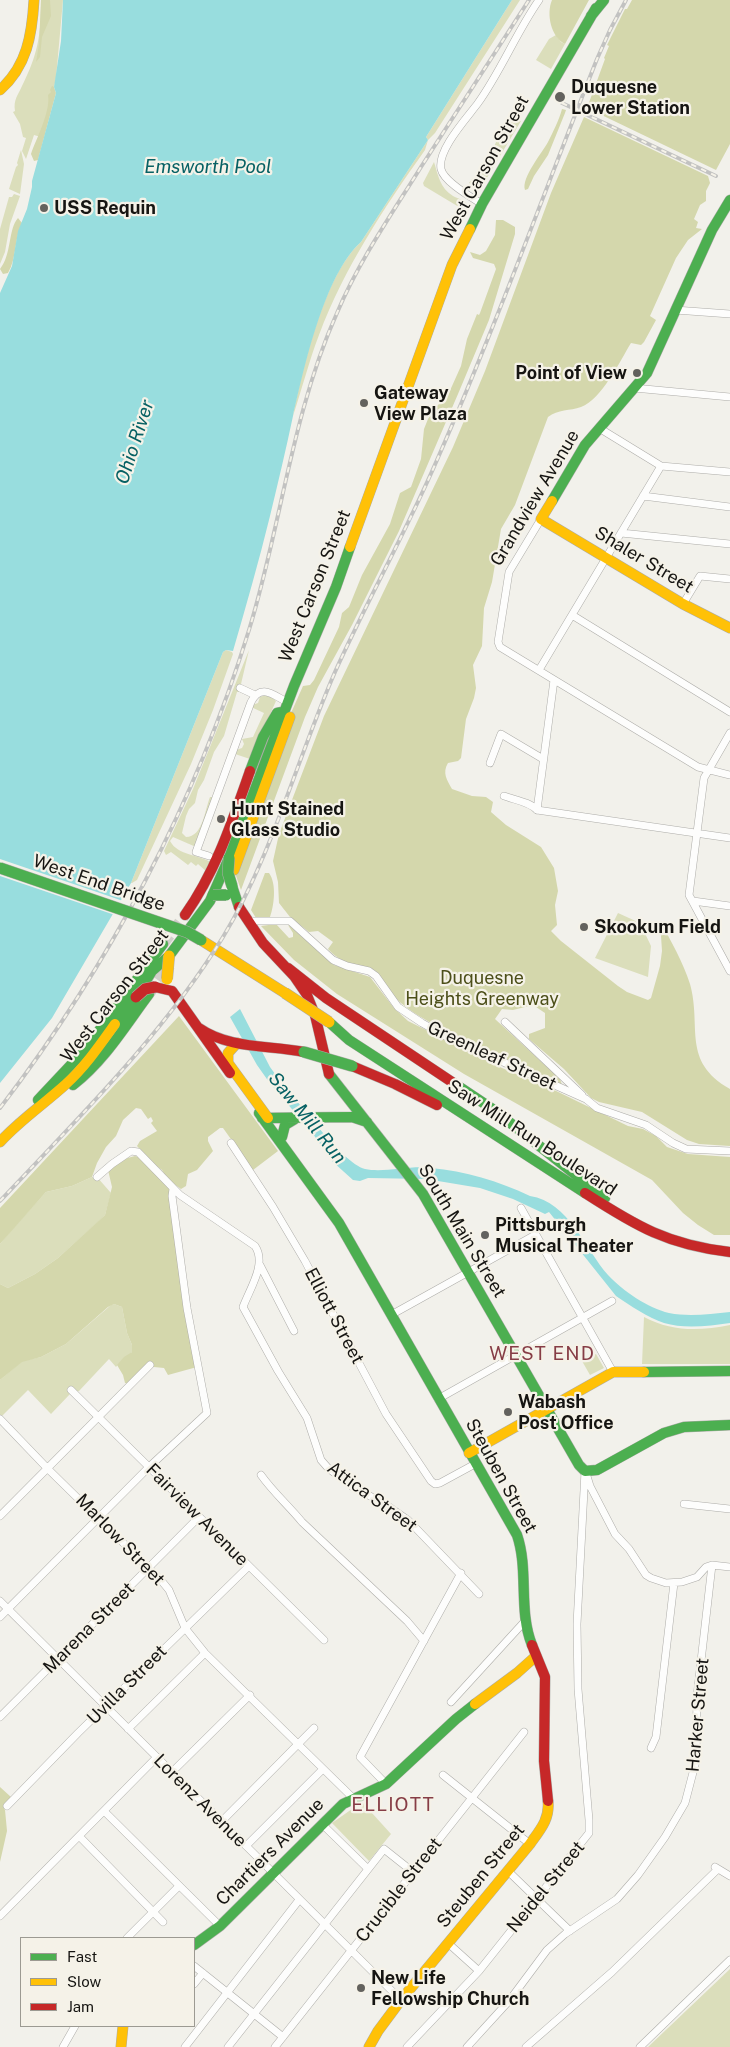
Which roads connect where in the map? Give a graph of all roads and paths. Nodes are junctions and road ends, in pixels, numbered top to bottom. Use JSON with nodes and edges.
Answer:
{"nodes":[{"id":1,"x":34,"y":0,"type":"edge"},
{"id":2,"x":538,"y":0,"type":"edge"},
{"id":3,"x":601,"y":0,"type":"edge"},
{"id":4,"x":0,"y":90,"type":"edge"},
{"id":5,"x":730,"y":200,"type":"edge"},
{"id":6,"x":482,"y":204,"type":"junction"},
{"id":7,"x":719,"y":218,"type":"junction"},
{"id":8,"x":730,"y":222,"type":"edge"},
{"id":9,"x":675,"y":310,"type":"junction"},
{"id":10,"x":730,"y":314,"type":"edge"},
{"id":11,"x":634,"y":388,"type":"junction"},
{"id":12,"x":730,"y":397,"type":"edge"},
{"id":13,"x":598,"y":428,"type":"junction"},
{"id":14,"x":661,"y":466,"type":"junction"},
{"id":15,"x":730,"y":472,"type":"edge"},
{"id":16,"x":643,"y":496,"type":"junction"},
{"id":17,"x":730,"y":507,"type":"edge"},
{"id":18,"x":541,"y":519,"type":"junction"},
{"id":19,"x":621,"y":533,"type":"junction"},
{"id":20,"x":730,"y":544,"type":"edge"},
{"id":21,"x":606,"y":558,"type":"junction"},
{"id":22,"x":730,"y":579,"type":"edge"},
{"id":23,"x":683,"y":604,"type":"junction"},
{"id":24,"x":572,"y":614,"type":"junction"},
{"id":25,"x":730,"y":628,"type":"edge"},
{"id":26,"x":308,"y":653,"type":"junction"},
{"id":27,"x":539,"y":670,"type":"junction"},
{"id":28,"x":554,"y":680,"type":"junction"},
{"id":29,"x":240,"y":688,"type":"dead end"},
{"id":30,"x":258,"y":693,"type":"junction"},
{"id":31,"x":286,"y":706,"type":"junction"},
{"id":32,"x":730,"y":712,"type":"edge"},
{"id":33,"x":730,"y":733,"type":"edge"},
{"id":34,"x":543,"y":759,"type":"junction"},
{"id":35,"x":490,"y":763,"type":"dead end"},
{"id":36,"x":708,"y":771,"type":"junction"},
{"id":37,"x":730,"y":775,"type":"edge"},
{"id":38,"x":504,"y":796,"type":"dead end"},
{"id":39,"x":537,"y":810,"type":"junction"},
{"id":40,"x":697,"y":833,"type":"junction"},
{"id":41,"x":730,"y":838,"type":"edge"},
{"id":42,"x":209,"y":856,"type":"dead end"},
{"id":43,"x":228,"y":858,"type":"junction"},
{"id":44,"x":0,"y":868,"type":"edge"},
{"id":45,"x":234,"y":870,"type":"dead end"},
{"id":46,"x":229,"y":890,"type":"junction"},
{"id":47,"x":213,"y":896,"type":"junction"},
{"id":48,"x":693,"y":901,"type":"junction"},
{"id":49,"x":730,"y":906,"type":"edge"},
{"id":50,"x":184,"y":914,"type":"tunnel mouth"},
{"id":51,"x":248,"y":922,"type":"junction"},
{"id":52,"x":187,"y":932,"type":"junction"},
{"id":53,"x":163,"y":944,"type":"tunnel mouth"},
{"id":54,"x":169,"y":956,"type":"junction"},
{"id":55,"x":288,"y":968,"type":"junction"},
{"id":56,"x":730,"y":971,"type":"edge"},
{"id":57,"x":167,"y":985,"type":"junction"},
{"id":58,"x":149,"y":994,"type":"tunnel mouth"},
{"id":59,"x":136,"y":996,"type":"junction"},
{"id":60,"x":329,"y":1022,"type":"junction"},
{"id":61,"x":505,"y":1022,"type":"dead end"},
{"id":62,"x":199,"y":1028,"type":"junction"},
{"id":63,"x":237,"y":1043,"type":"junction"},
{"id":64,"x":343,"y":1094,"type":"junction"},
{"id":65,"x":586,"y":1099,"type":"junction"},
{"id":66,"x":44,"y":1102,"type":"junction"},
{"id":67,"x":265,"y":1118,"type":"junction"},
{"id":68,"x":296,"y":1118,"type":"junction"},
{"id":69,"x":327,"y":1118,"type":"junction"},
{"id":70,"x":21,"y":1120,"type":"junction"},
{"id":71,"x":367,"y":1122,"type":"junction"},
{"id":72,"x":282,"y":1137,"type":"junction"},
{"id":73,"x":499,"y":1137,"type":"junction"},
{"id":74,"x":0,"y":1142,"type":"edge"},
{"id":75,"x":231,"y":1143,"type":"dead end"},
{"id":76,"x":730,"y":1151,"type":"edge"},
{"id":77,"x":299,"y":1167,"type":"junction"},
{"id":78,"x":97,"y":1177,"type":"dead end"},
{"id":79,"x":173,"y":1189,"type":"junction"},
{"id":80,"x":605,"y":1198,"type":"junction"},
{"id":81,"x":521,"y":1208,"type":"dead end"},
{"id":82,"x":535,"y":1235,"type":"junction"},
{"id":83,"x":730,"y":1245,"type":"edge"},
{"id":84,"x":730,"y":1252,"type":"edge"},
{"id":85,"x":260,"y":1265,"type":"junction"},
{"id":86,"x":468,"y":1271,"type":"junction"},
{"id":87,"x":612,"y":1301,"type":"dead end"},
{"id":88,"x":391,"y":1315,"type":"junction"},
{"id":89,"x":583,"y":1317,"type":"junction"},
{"id":90,"x":294,"y":1331,"type":"dead end"},
{"id":91,"x":514,"y":1355,"type":"junction"},
{"id":92,"x":150,"y":1365,"type":"dead end"},
{"id":93,"x":730,"y":1371,"type":"edge"},
{"id":94,"x":614,"y":1372,"type":"junction"},
{"id":95,"x":71,"y":1390,"type":"dead end"},
{"id":96,"x":438,"y":1399,"type":"junction"},
{"id":97,"x":547,"y":1411,"type":"junction"},
{"id":98,"x":99,"y":1417,"type":"junction"},
{"id":99,"x":0,"y":1418,"type":"edge"},
{"id":100,"x":730,"y":1425,"type":"edge"},
{"id":101,"x":469,"y":1453,"type":"junction"},
{"id":102,"x":475,"y":1464,"type":"junction"},
{"id":103,"x":148,"y":1467,"type":"junction"},
{"id":104,"x":48,"y":1469,"type":"junction"},
{"id":105,"x":585,"y":1470,"type":"junction"},
{"id":106,"x":261,"y":1475,"type":"dead end"},
{"id":107,"x":684,"y":1504,"type":"dead end"},
{"id":108,"x":730,"y":1509,"type":"edge"},
{"id":109,"x":0,"y":1516,"type":"edge"},
{"id":110,"x":98,"y":1517,"type":"junction"},
{"id":111,"x":199,"y":1517,"type":"junction"},
{"id":112,"x":712,"y":1565,"type":"junction"},
{"id":113,"x":249,"y":1566,"type":"junction"},
{"id":114,"x":730,"y":1567,"type":"edge"},
{"id":115,"x":148,"y":1568,"type":"junction"},
{"id":116,"x":461,"y":1573,"type":"junction"},
{"id":117,"x":674,"y":1583,"type":"junction"},
{"id":118,"x":479,"y":1594,"type":"dead end"},
{"id":119,"x":0,"y":1601,"type":"edge"},
{"id":120,"x":8,"y":1609,"type":"junction"},
{"id":121,"x":0,"y":1617,"type":"edge"},
{"id":122,"x":525,"y":1621,"type":"junction"},
{"id":123,"x":186,"y":1628,"type":"junction"},
{"id":124,"x":324,"y":1640,"type":"dead end"},
{"id":125,"x":424,"y":1641,"type":"junction"},
{"id":126,"x":204,"y":1653,"type":"junction"},
{"id":127,"x":536,"y":1656,"type":"junction"},
{"id":128,"x":58,"y":1658,"type":"junction"},
{"id":129,"x":250,"y":1696,"type":"junction"},
{"id":130,"x":451,"y":1702,"type":"dead end"},
{"id":131,"x":106,"y":1707,"type":"junction"},
{"id":132,"x":0,"y":1717,"type":"edge"},
{"id":133,"x":314,"y":1728,"type":"dead end"},
{"id":134,"x":128,"y":1729,"type":"junction"},
{"id":135,"x":524,"y":1732,"type":"dead end"},
{"id":136,"x":298,"y":1743,"type":"junction"},
{"id":137,"x":651,"y":1748,"type":"dead end"},
{"id":138,"x":157,"y":1757,"type":"junction"},
{"id":139,"x":323,"y":1769,"type":"junction"},
{"id":140,"x":172,"y":1772,"type":"junction"},
{"id":141,"x":443,"y":1775,"type":"dead end"},
{"id":142,"x":386,"y":1784,"type":"junction"},
{"id":143,"x":471,"y":1798,"type":"junction"},
{"id":144,"x":354,"y":1799,"type":"junction"},
{"id":145,"x":7,"y":1806,"type":"dead end"},
{"id":146,"x":104,"y":1811,"type":"junction"},
{"id":147,"x":222,"y":1822,"type":"junction"},
{"id":148,"x":323,"y":1824,"type":"junction"},
{"id":149,"x":79,"y":1836,"type":"junction"},
{"id":150,"x":530,"y":1844,"type":"junction"},
{"id":151,"x":246,"y":1846,"type":"junction"},
{"id":152,"x":368,"y":1868,"type":"junction"},
{"id":153,"x":413,"y":1872,"type":"junction"},
{"id":154,"x":508,"y":1872,"type":"junction"},
{"id":155,"x":273,"y":1873,"type":"junction"},
{"id":156,"x":730,"y":1876,"type":"edge"},
{"id":157,"x":179,"y":1886,"type":"junction"},
{"id":158,"x":538,"y":1899,"type":"junction"},
{"id":159,"x":299,"y":1900,"type":"junction"},
{"id":160,"x":154,"y":1912,"type":"junction"},
{"id":161,"x":0,"y":1916,"type":"edge"},
{"id":162,"x":163,"y":1922,"type":"dead end"},
{"id":163,"x":324,"y":1924,"type":"junction"},
{"id":164,"x":220,"y":1926,"type":"junction"},
{"id":165,"x":570,"y":1931,"type":"junction"},
{"id":166,"x":128,"y":1937,"type":"edge"},
{"id":167,"x":195,"y":1944,"type":"edge"},
{"id":168,"x":449,"y":1944,"type":"junction"},
{"id":169,"x":351,"y":1951,"type":"junction"},
{"id":170,"x":730,"y":1960,"type":"edge"},
{"id":171,"x":195,"y":1967,"type":"edge"},
{"id":172,"x":479,"y":1971,"type":"junction"},
{"id":173,"x":203,"y":1973,"type":"junction"},
{"id":174,"x":195,"y":1983,"type":"edge"},
{"id":175,"x":228,"y":1993,"type":"junction"},
{"id":176,"x":401,"y":2000,"type":"junction"},
{"id":177,"x":255,"y":2014,"type":"junction"},
{"id":178,"x":74,"y":2027,"type":"edge"},
{"id":179,"x":124,"y":2027,"type":"edge"},
{"id":180,"x":283,"y":2037,"type":"junction"},
{"id":181,"x":63,"y":2047,"type":"edge"},
{"id":182,"x":121,"y":2047,"type":"edge"},
{"id":183,"x":185,"y":2047,"type":"edge"},
{"id":184,"x":228,"y":2047,"type":"edge"},
{"id":185,"x":274,"y":2047,"type":"edge"},
{"id":186,"x":369,"y":2047,"type":"edge"},
{"id":187,"x":407,"y":2047,"type":"edge"},
{"id":188,"x":467,"y":2047,"type":"edge"},
{"id":189,"x":526,"y":2047,"type":"edge"},
{"id":190,"x":640,"y":2047,"type":"edge"}],
"edges":[{"from":1,"to":4,"type":"main road"},
{"from":2,"to":6,"type":"street"},
{"from":3,"to":6,"type":"main road","name":"West Carson Street"},
{"from":5,"to":7,"type":"main road","name":"Grandview Avenue"},
{"from":6,"to":26,"type":"main road","name":"West Carson Street"},
{"from":7,"to":8,"type":"main road"},
{"from":7,"to":9,"type":"main road","name":"Grandview Avenue"},
{"from":9,"to":10,"type":"street"},
{"from":9,"to":11,"type":"main road","name":"Grandview Avenue"},
{"from":11,"to":12,"type":"street"},
{"from":11,"to":13,"type":"main road","name":"Grandview Avenue"},
{"from":13,"to":14,"type":"street"},
{"from":13,"to":18,"type":"main road","name":"Grandview Avenue"},
{"from":14,"to":15,"type":"street"},
{"from":14,"to":16,"type":"street"},
{"from":16,"to":17,"type":"street"},
{"from":16,"to":19,"type":"street"},
{"from":18,"to":21,"type":"main road","name":"Shaler Street"},
{"from":18,"to":27,"type":"street","name":"Grandview Avenue"},
{"from":19,"to":20,"type":"street"},
{"from":19,"to":21,"type":"street"},
{"from":21,"to":23,"type":"main road","name":"Shaler Street"},
{"from":21,"to":24,"type":"street"},
{"from":22,"to":23,"type":"street"},
{"from":23,"to":25,"type":"main road","name":"Shaler Street"},
{"from":24,"to":27,"type":"street"},
{"from":24,"to":32,"type":"street"},
{"from":26,"to":31,"type":"main road","name":"West Carson Street"},
{"from":26,"to":45,"type":"main road"},
{"from":27,"to":28,"type":"street"},
{"from":28,"to":34,"type":"street"},
{"from":28,"to":36,"type":"street"},
{"from":29,"to":30,"type":"street"},
{"from":30,"to":31,"type":"street"},
{"from":30,"to":42,"type":"street"},
{"from":31,"to":43,"type":"main road","name":"West Carson Street"},
{"from":31,"to":50,"type":"main road"},
{"from":33,"to":36,"type":"street"},
{"from":34,"to":35,"type":"street"},
{"from":34,"to":39,"type":"street"},
{"from":36,"to":37,"type":"street"},
{"from":36,"to":40,"type":"street"},
{"from":38,"to":39,"type":"street"},
{"from":39,"to":40,"type":"street"},
{"from":40,"to":41,"type":"street"},
{"from":40,"to":48,"type":"street"},
{"from":43,"to":46,"type":"main road","bridge":true},
{"from":43,"to":47,"type":"main road","name":"West Carson Street","bridge":true},
{"from":44,"to":52,"type":"main road","name":"West End Bridge","bridge":true},
{"from":46,"to":47,"type":"main road","bridge":true},
{"from":46,"to":51,"type":"main road","name":"South Main Street"},
{"from":47,"to":52,"type":"main road","name":"West Carson Street"},
{"from":48,"to":49,"type":"street"},
{"from":48,"to":56,"type":"street"},
{"from":51,"to":55,"type":"main road","name":"South Main Street"},
{"from":51,"to":65,"type":"street","name":"Greenleaf Street"},
{"from":52,"to":54,"type":"main road","name":"West Carson Street"},
{"from":52,"to":60,"type":"main road","name":"Saw Mill Run Boulevard","bridge":true},
{"from":53,"to":70,"type":"main road"},
{"from":54,"to":57,"type":"main road","bridge":true},
{"from":54,"to":59,"type":"main road","name":"West Carson Street","bridge":true},
{"from":55,"to":64,"type":"main road","name":"South Main Street"},
{"from":55,"to":80,"type":"main road"},
{"from":57,"to":59,"type":"main road","bridge":true},
{"from":57,"to":62,"type":"main road","name":"Steuben Street"},
{"from":58,"to":66,"type":"main road"},
{"from":59,"to":66,"type":"main road","name":"West Carson Street"},
{"from":60,"to":73,"type":"main road","name":"Saw Mill Run Boulevard"},
{"from":60,"to":80,"type":"main road","name":"Saw Mill Run Boulevard"},
{"from":61,"to":65,"type":"street"},
{"from":62,"to":63,"type":"main road"},
{"from":62,"to":67,"type":"main road","name":"Steuben Street"},
{"from":63,"to":67,"type":"main road"},
{"from":63,"to":73,"type":"main road","bridge":true},
{"from":64,"to":69,"type":"main road"},
{"from":64,"to":71,"type":"main road","name":"South Main Street"},
{"from":65,"to":76,"type":"street","name":"Greenleaf Street"},
{"from":66,"to":70,"type":"main road","name":"West Carson Street"},
{"from":67,"to":68,"type":"main road"},
{"from":67,"to":72,"type":"main road","name":"Steuben Street"},
{"from":67,"to":77,"type":"main road","name":"Steuben Street"},
{"from":68,"to":69,"type":"main road"},
{"from":68,"to":72,"type":"main road"},
{"from":69,"to":71,"type":"main road"},
{"from":70,"to":74,"type":"main road","name":"West Carson Street"},
{"from":71,"to":86,"type":"main road","name":"South Main Street"},
{"from":72,"to":77,"type":"main road","name":"Steuben Street"},
{"from":73,"to":84,"type":"main road","name":"Saw Mill Run Boulevard"},
{"from":75,"to":102,"type":"street","name":"Elliott Street"},
{"from":77,"to":88,"type":"main road","name":"Steuben Street"},
{"from":78,"to":79,"type":"street"},
{"from":79,"to":85,"type":"street"},
{"from":79,"to":103,"type":"street"},
{"from":80,"to":83,"type":"main road","name":"Saw Mill Run Boulevard"},
{"from":81,"to":82,"type":"street"},
{"from":82,"to":86,"type":"street"},
{"from":82,"to":89,"type":"street"},
{"from":85,"to":90,"type":"street"},
{"from":85,"to":116,"type":"street","name":"Attica Street"},
{"from":86,"to":88,"type":"street"},
{"from":86,"to":91,"type":"main road","name":"South Main Street"},
{"from":87,"to":89,"type":"street"},
{"from":88,"to":96,"type":"main road","name":"Steuben Street"},
{"from":89,"to":91,"type":"street"},
{"from":89,"to":94,"type":"street"},
{"from":91,"to":96,"type":"street"},
{"from":91,"to":97,"type":"main road","name":"South Main Street"},
{"from":92,"to":98,"type":"street"},
{"from":93,"to":94,"type":"main road"},
{"from":94,"to":97,"type":"main road"},
{"from":95,"to":98,"type":"street","name":"Fairview Avenue"},
{"from":96,"to":101,"type":"main road","name":"Steuben Street"},
{"from":97,"to":101,"type":"main road"},
{"from":97,"to":105,"type":"main road","name":"South Main Street"},
{"from":98,"to":103,"type":"street","name":"Fairview Avenue"},
{"from":98,"to":104,"type":"street"},
{"from":99,"to":104,"type":"street","name":"Marlow Street"},
{"from":100,"to":105,"type":"main road"},
{"from":101,"to":102,"type":"main road","name":"Steuben Street"},
{"from":102,"to":122,"type":"main road","name":"Steuben Street"},
{"from":103,"to":110,"type":"street"},
{"from":103,"to":111,"type":"street","name":"Fairview Avenue"},
{"from":104,"to":109,"type":"street"},
{"from":104,"to":110,"type":"street","name":"Marlow Street"},
{"from":105,"to":117,"type":"street"},
{"from":105,"to":158,"type":"street","name":"Neidel Street"},
{"from":106,"to":125,"type":"street"},
{"from":107,"to":108,"type":"street"},
{"from":110,"to":115,"type":"street","name":"Marlow Street"},
{"from":110,"to":120,"type":"street"},
{"from":111,"to":113,"type":"street","name":"Fairview Avenue"},
{"from":111,"to":115,"type":"street","name":"Marena Street"},
{"from":112,"to":114,"type":"street"},
{"from":112,"to":117,"type":"street"},
{"from":112,"to":165,"type":"street","name":"Harker Street"},
{"from":113,"to":123,"type":"street","name":"Uvilla Street"},
{"from":113,"to":124,"type":"street","name":"Fairview Avenue"},
{"from":115,"to":123,"type":"street","name":"Marlow Street"},
{"from":115,"to":128,"type":"street","name":"Marena Street"},
{"from":116,"to":118,"type":"street","name":"Attica Street"},
{"from":116,"to":125,"type":"street"},
{"from":117,"to":137,"type":"street"},
{"from":119,"to":120,"type":"street","name":"Lorenz Avenue"},
{"from":120,"to":121,"type":"street"},
{"from":120,"to":128,"type":"street","name":"Lorenz Avenue"},
{"from":122,"to":127,"type":"main road","name":"Steuben Street"},
{"from":122,"to":130,"type":"street"},
{"from":123,"to":126,"type":"street","name":"Marlow Street"},
{"from":123,"to":131,"type":"street","name":"Uvilla Street"},
{"from":125,"to":142,"type":"street"},
{"from":126,"to":129,"type":"street","name":"Marlow Street"},
{"from":126,"to":134,"type":"street"},
{"from":127,"to":142,"type":"main road","name":"Chartiers Avenue"},
{"from":127,"to":150,"type":"main road","name":"Steuben Street"},
{"from":128,"to":131,"type":"street","name":"Lorenz Avenue"},
{"from":128,"to":132,"type":"street","name":"Marena Street"},
{"from":129,"to":136,"type":"street","name":"Marlow Street"},
{"from":129,"to":140,"type":"street"},
{"from":131,"to":134,"type":"street","name":"Lorenz Avenue"},
{"from":131,"to":145,"type":"street","name":"Uvilla Street"},
{"from":133,"to":136,"type":"street"},
{"from":134,"to":138,"type":"street","name":"Lorenz Avenue"},
{"from":135,"to":143,"type":"street","name":"Crucible Street"},
{"from":136,"to":139,"type":"street","name":"Marlow Street"},
{"from":136,"to":147,"type":"street"},
{"from":138,"to":140,"type":"street","name":"Lorenz Avenue"},
{"from":138,"to":146,"type":"street"},
{"from":139,"to":144,"type":"street","name":"Marlow Street"},
{"from":139,"to":151,"type":"street"},
{"from":140,"to":147,"type":"street","name":"Lorenz Avenue"},
{"from":141,"to":143,"type":"street"},
{"from":142,"to":144,"type":"main road","name":"Chartiers Avenue"},
{"from":143,"to":150,"type":"street"},
{"from":143,"to":153,"type":"street","name":"Crucible Street"},
{"from":144,"to":148,"type":"main road","name":"Chartiers Avenue"},
{"from":146,"to":149,"type":"street"},
{"from":146,"to":157,"type":"street"},
{"from":147,"to":151,"type":"street","name":"Lorenz Avenue"},
{"from":148,"to":152,"type":"street"},
{"from":148,"to":155,"type":"main road","name":"Chartiers Avenue"},
{"from":149,"to":160,"type":"street"},
{"from":149,"to":161,"type":"street"},
{"from":150,"to":154,"type":"main road","name":"Steuben Street"},
{"from":151,"to":155,"type":"street","name":"Lorenz Avenue"},
{"from":152,"to":153,"type":"street"},
{"from":152,"to":163,"type":"street"},
{"from":153,"to":169,"type":"street","name":"Crucible Street"},
{"from":154,"to":158,"type":"street"},
{"from":154,"to":168,"type":"main road","name":"Steuben Street"},
{"from":155,"to":159,"type":"street","name":"Lorenz Avenue"},
{"from":155,"to":164,"type":"main road","name":"Chartiers Avenue"},
{"from":156,"to":189,"type":"street"},
{"from":157,"to":160,"type":"street"},
{"from":157,"to":164,"type":"street"},
{"from":158,"to":165,"type":"street"},
{"from":158,"to":172,"type":"street","name":"Neidel Street"},
{"from":159,"to":163,"type":"street","name":"Lorenz Avenue"},
{"from":159,"to":175,"type":"street"},
{"from":160,"to":162,"type":"street"},
{"from":160,"to":166,"type":"street"},
{"from":163,"to":169,"type":"street","name":"Lorenz Avenue"},
{"from":163,"to":177,"type":"street"},
{"from":164,"to":167,"type":"main road","name":"Chartiers Avenue"},
{"from":165,"to":188,"type":"street","name":"Harker Street"},
{"from":168,"to":172,"type":"street"},
{"from":168,"to":176,"type":"main road","name":"Steuben Street"},
{"from":169,"to":176,"type":"street","name":"Lorenz Avenue"},
{"from":169,"to":180,"type":"street","name":"Crucible Street"},
{"from":170,"to":190,"type":"street"},
{"from":171,"to":173,"type":"street"},
{"from":172,"to":187,"type":"street","name":"Neidel Street"},
{"from":173,"to":174,"type":"street"},
{"from":173,"to":175,"type":"street"},
{"from":175,"to":177,"type":"street"},
{"from":175,"to":183,"type":"street"},
{"from":176,"to":186,"type":"main road","name":"Steuben Street"},
{"from":177,"to":180,"type":"street"},
{"from":177,"to":184,"type":"street"},
{"from":178,"to":181,"type":"street"},
{"from":179,"to":182,"type":"main road"},
{"from":180,"to":185,"type":"street","name":"Crucible Street"}]}
